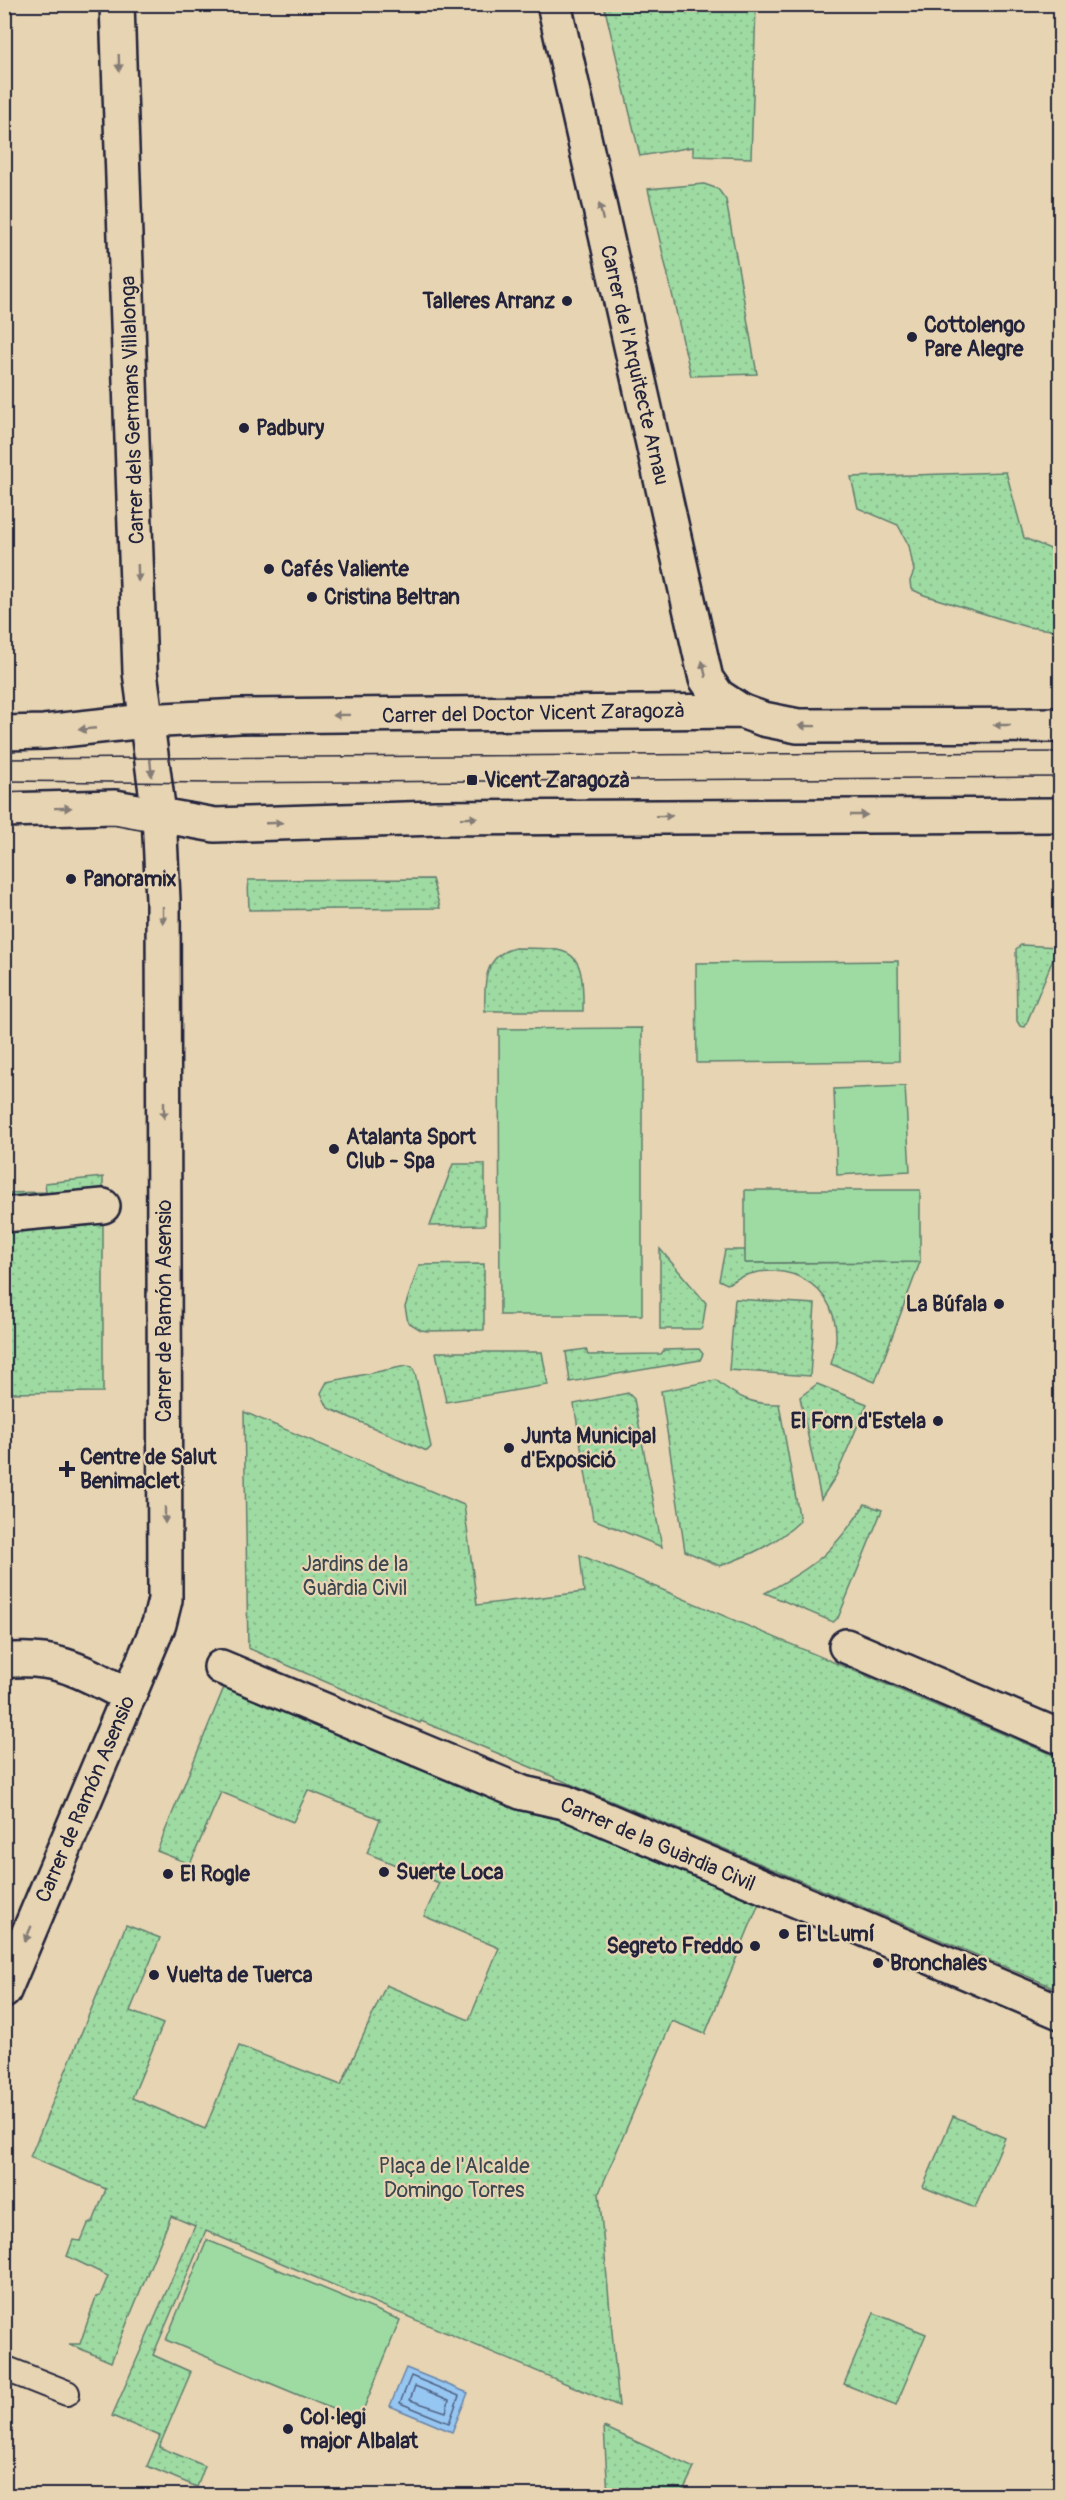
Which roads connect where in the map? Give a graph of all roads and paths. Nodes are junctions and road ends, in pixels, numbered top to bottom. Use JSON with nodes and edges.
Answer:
{"nodes":[{"id":1,"x":117,"y":4,"type":"edge"},
{"id":2,"x":554,"y":4,"type":"edge"},
{"id":3,"x":741,"y":711,"type":"junction"},
{"id":4,"x":145,"y":721,"type":"junction"},
{"id":5,"x":1060,"y":725,"type":"edge"},
{"id":6,"x":4,"y":733,"type":"edge"},
{"id":7,"x":4,"y":810,"type":"edge"},
{"id":8,"x":159,"y":814,"type":"junction"},
{"id":9,"x":1060,"y":815,"type":"edge"},
{"id":10,"x":103,"y":1206,"type":"dead end"},
{"id":11,"x":4,"y":1215,"type":"edge"},
{"id":12,"x":846,"y":1646,"type":"dead end"},
{"id":13,"x":4,"y":1661,"type":"edge"},
{"id":14,"x":221,"y":1667,"type":"dead end"},
{"id":15,"x":129,"y":1696,"type":"junction"},
{"id":16,"x":1060,"y":1737,"type":"edge"},
{"id":17,"x":4,"y":1992,"type":"edge"},
{"id":18,"x":1060,"y":2012,"type":"edge"},
{"id":19,"x":4,"y":2368,"type":"edge"},
{"id":20,"x":67,"y":2393,"type":"dead end"}],
"edges":[{"from":1,"to":4,"type":"street","name":"Carrer dels Germans Villalonga","one_way":true},
{"from":3,"to":2,"type":"street","name":"Carrer de l'Arquitecte Arnau","one_way":true},
{"from":3,"to":4,"type":"street","name":"Carrer del Doctor Vicent Zaragozà","one_way":true},
{"from":5,"to":3,"type":"street","name":"Carrer del Doctor Vicent Zaragozà","one_way":true},
{"from":4,"to":6,"type":"street","name":"Carrer del Doctor Vicent Zaragozà","one_way":true},
{"from":4,"to":8,"type":"street","name":"Carrer dels Germans Villalonga","one_way":true},
{"from":7,"to":8,"type":"street","one_way":true},
{"from":8,"to":9,"type":"street","one_way":true},
{"from":8,"to":15,"type":"street","name":"Carrer de Ramón Asensio","one_way":true},
{"from":10,"to":11,"type":"street"},
{"from":12,"to":16,"type":"street"},
{"from":13,"to":15,"type":"street"},
{"from":14,"to":18,"type":"street","name":"Carrer de la Guàrdia Civil"},
{"from":15,"to":17,"type":"street","name":"Carrer de Ramón Asensio","one_way":true},
{"from":19,"to":20,"type":"lane"}]}
